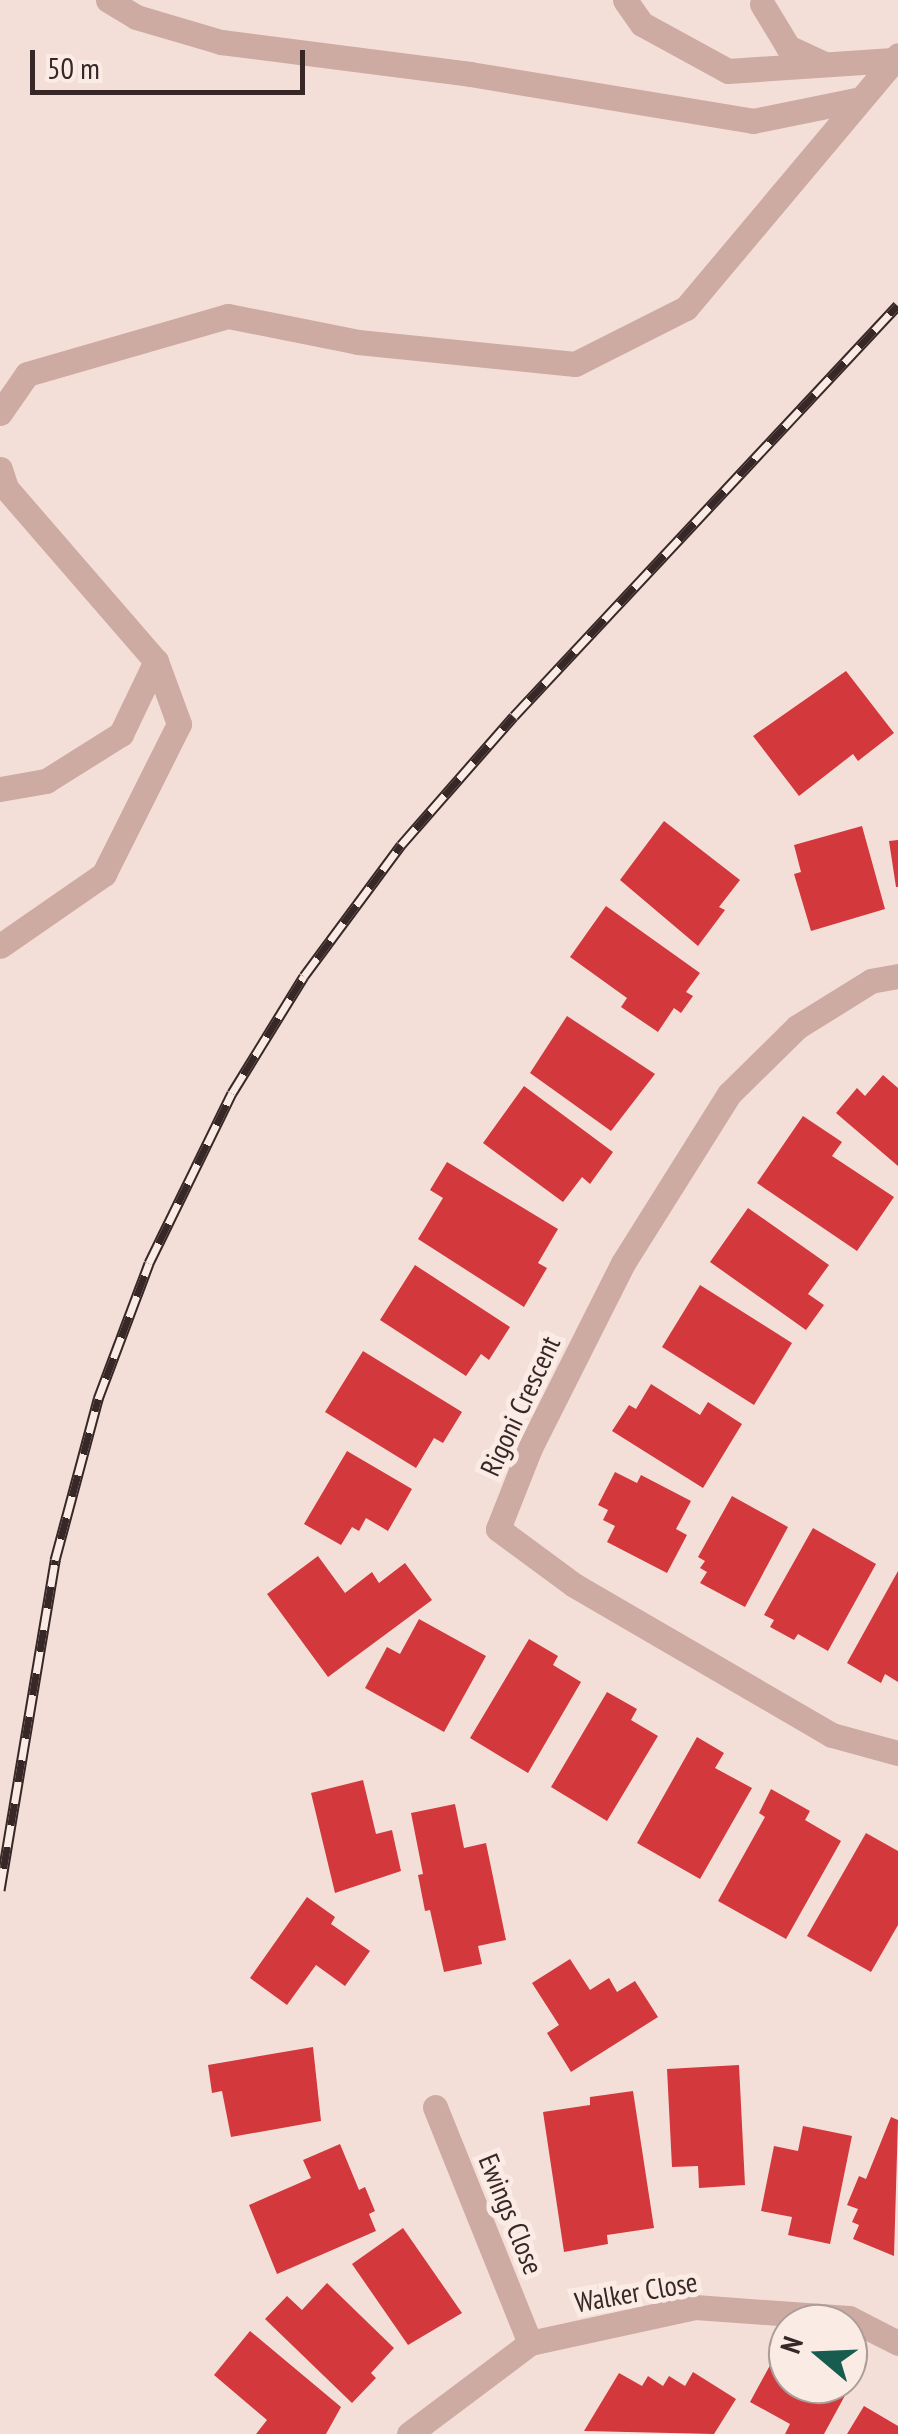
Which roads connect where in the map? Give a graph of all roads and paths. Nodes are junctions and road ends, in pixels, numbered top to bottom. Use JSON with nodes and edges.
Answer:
{"nodes":[{"id":1,"x":108,"y":0,"type":"edge"},
{"id":2,"x":624,"y":0,"type":"edge"},
{"id":3,"x":762,"y":4,"type":"dead end"},
{"id":4,"x":896,"y":58,"type":"edge"},
{"id":5,"x":828,"y":64,"type":"junction"},
{"id":6,"x":861,"y":99,"type":"junction"},
{"id":7,"x":0,"y":413,"type":"edge"},
{"id":8,"x":0,"y":469,"type":"edge"},
{"id":9,"x":156,"y":660,"type":"junction"},
{"id":10,"x":0,"y":789,"type":"edge"},
{"id":11,"x":0,"y":946,"type":"edge"},
{"id":12,"x":898,"y":976,"type":"edge"},
{"id":13,"x":898,"y":1753,"type":"edge"},
{"id":14,"x":435,"y":2107,"type":"dead end"},
{"id":15,"x":530,"y":2343,"type":"junction"},
{"id":16,"x":898,"y":2343,"type":"edge"},
{"id":17,"x":409,"y":2434,"type":"edge"}],
"edges":[{"from":1,"to":6,"type":"street"},
{"from":2,"to":5,"type":"street"},
{"from":3,"to":5,"type":"street"},
{"from":4,"to":5,"type":"street"},
{"from":4,"to":6,"type":"street"},
{"from":6,"to":7,"type":"street"},
{"from":8,"to":9,"type":"street"},
{"from":9,"to":10,"type":"street"},
{"from":9,"to":11,"type":"street"},
{"from":12,"to":13,"type":"street","name":"Rigoni Crescent"},
{"from":14,"to":15,"type":"street","name":"Ewings Close"},
{"from":15,"to":16,"type":"street","name":"Walker Close"},
{"from":15,"to":17,"type":"street","name":"Walker Close"}]}
